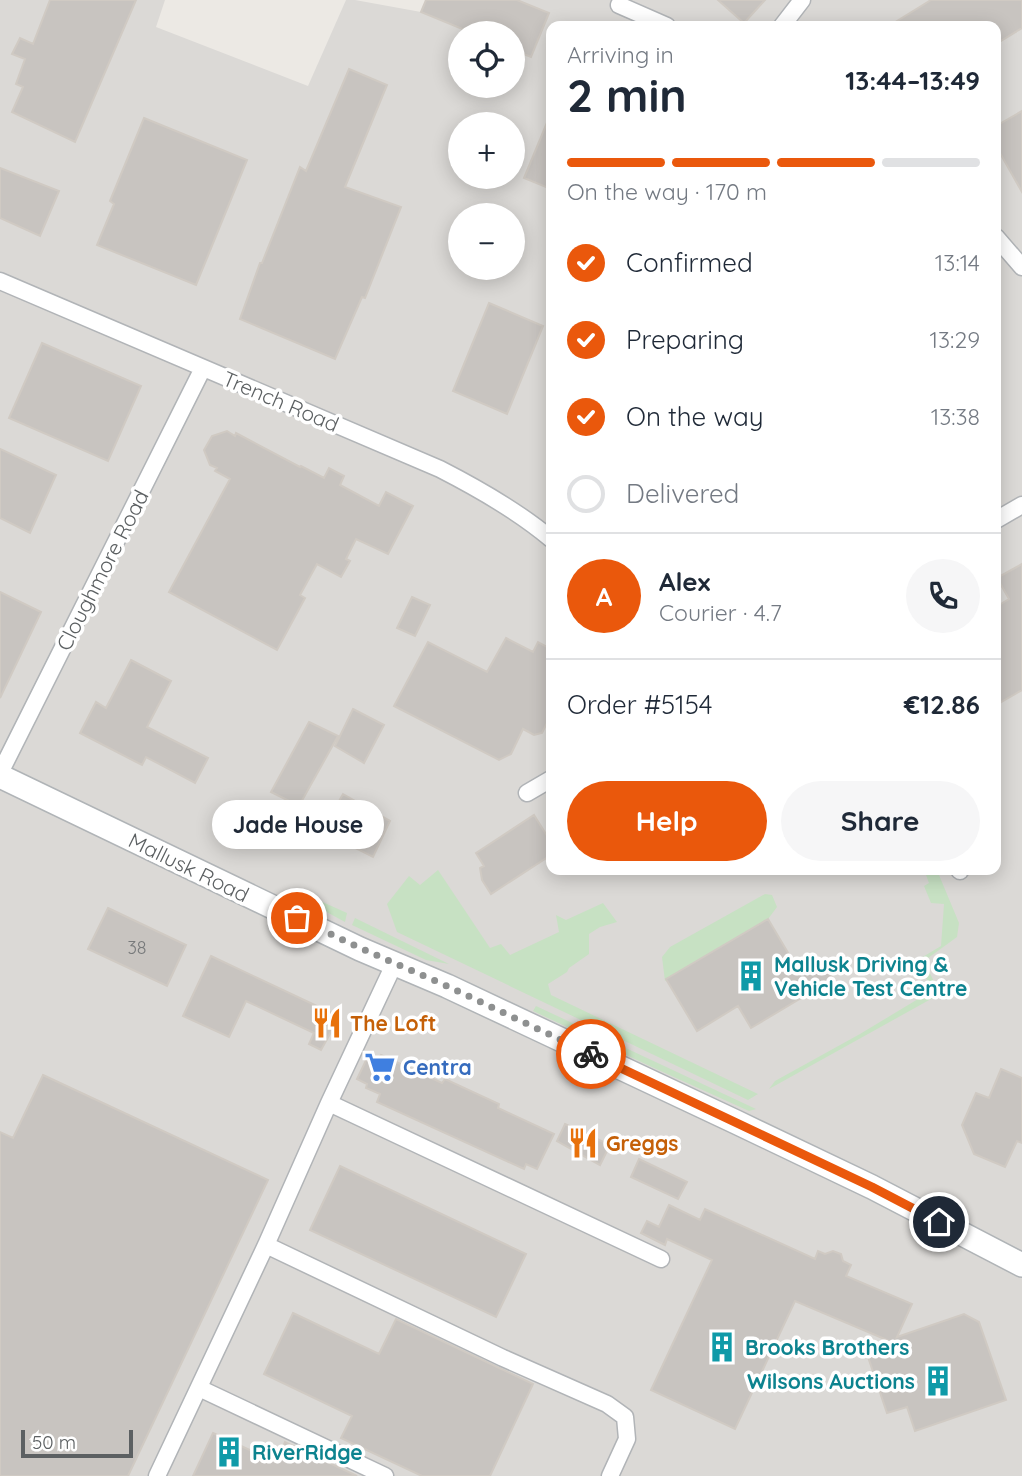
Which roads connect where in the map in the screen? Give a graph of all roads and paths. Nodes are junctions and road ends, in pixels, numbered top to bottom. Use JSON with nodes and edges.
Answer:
{"nodes":[{"id":1,"x":802,"y":0,"type":"edge"},
{"id":2,"x":619,"y":5,"type":"dead end"},
{"id":3,"x":656,"y":21,"type":"edge"},
{"id":4,"x":786,"y":21,"type":"edge"},
{"id":5,"x":1001,"y":243,"type":"edge"},
{"id":6,"x":1022,"y":267,"type":"edge"},
{"id":7,"x":0,"y":281,"type":"edge"},
{"id":8,"x":203,"y":368,"type":"junction"},
{"id":9,"x":1022,"y":505,"type":"edge"},
{"id":10,"x":1001,"y":517,"type":"edge"},
{"id":11,"x":546,"y":535,"type":"edge"},
{"id":12,"x":0,"y":775,"type":"edge"},
{"id":13,"x":546,"y":782,"type":"edge"},
{"id":14,"x":527,"y":793,"type":"dead end"},
{"id":15,"x":396,"y":964,"type":"junction"},
{"id":16,"x":329,"y":1103,"type":"junction"},
{"id":17,"x":266,"y":1245,"type":"junction"},
{"id":18,"x":661,"y":1259,"type":"dead end"},
{"id":19,"x":1022,"y":1265,"type":"edge"},
{"id":20,"x":199,"y":1388,"type":"junction"},
{"id":21,"x":157,"y":1476,"type":"edge"},
{"id":22,"x":385,"y":1476,"type":"edge"},
{"id":23,"x":610,"y":1476,"type":"edge"}],
"edges":[{"from":1,"to":4,"type":"street"},
{"from":2,"to":3,"type":"street"},
{"from":5,"to":6,"type":"street"},
{"from":7,"to":8,"type":"street","name":"Trench Road"},
{"from":8,"to":11,"type":"street","name":"Trench Road"},
{"from":8,"to":12,"type":"street","name":"Cloughmore Road"},
{"from":9,"to":10,"type":"street"},
{"from":12,"to":15,"type":"main road","name":"Mallusk Road"},
{"from":13,"to":14,"type":"street"},
{"from":15,"to":16,"type":"street"},
{"from":15,"to":19,"type":"main road","name":"Mallusk Road"},
{"from":16,"to":17,"type":"street"},
{"from":16,"to":18,"type":"street"},
{"from":17,"to":20,"type":"street"},
{"from":17,"to":23,"type":"street"},
{"from":20,"to":21,"type":"street"},
{"from":20,"to":22,"type":"street"}]}
